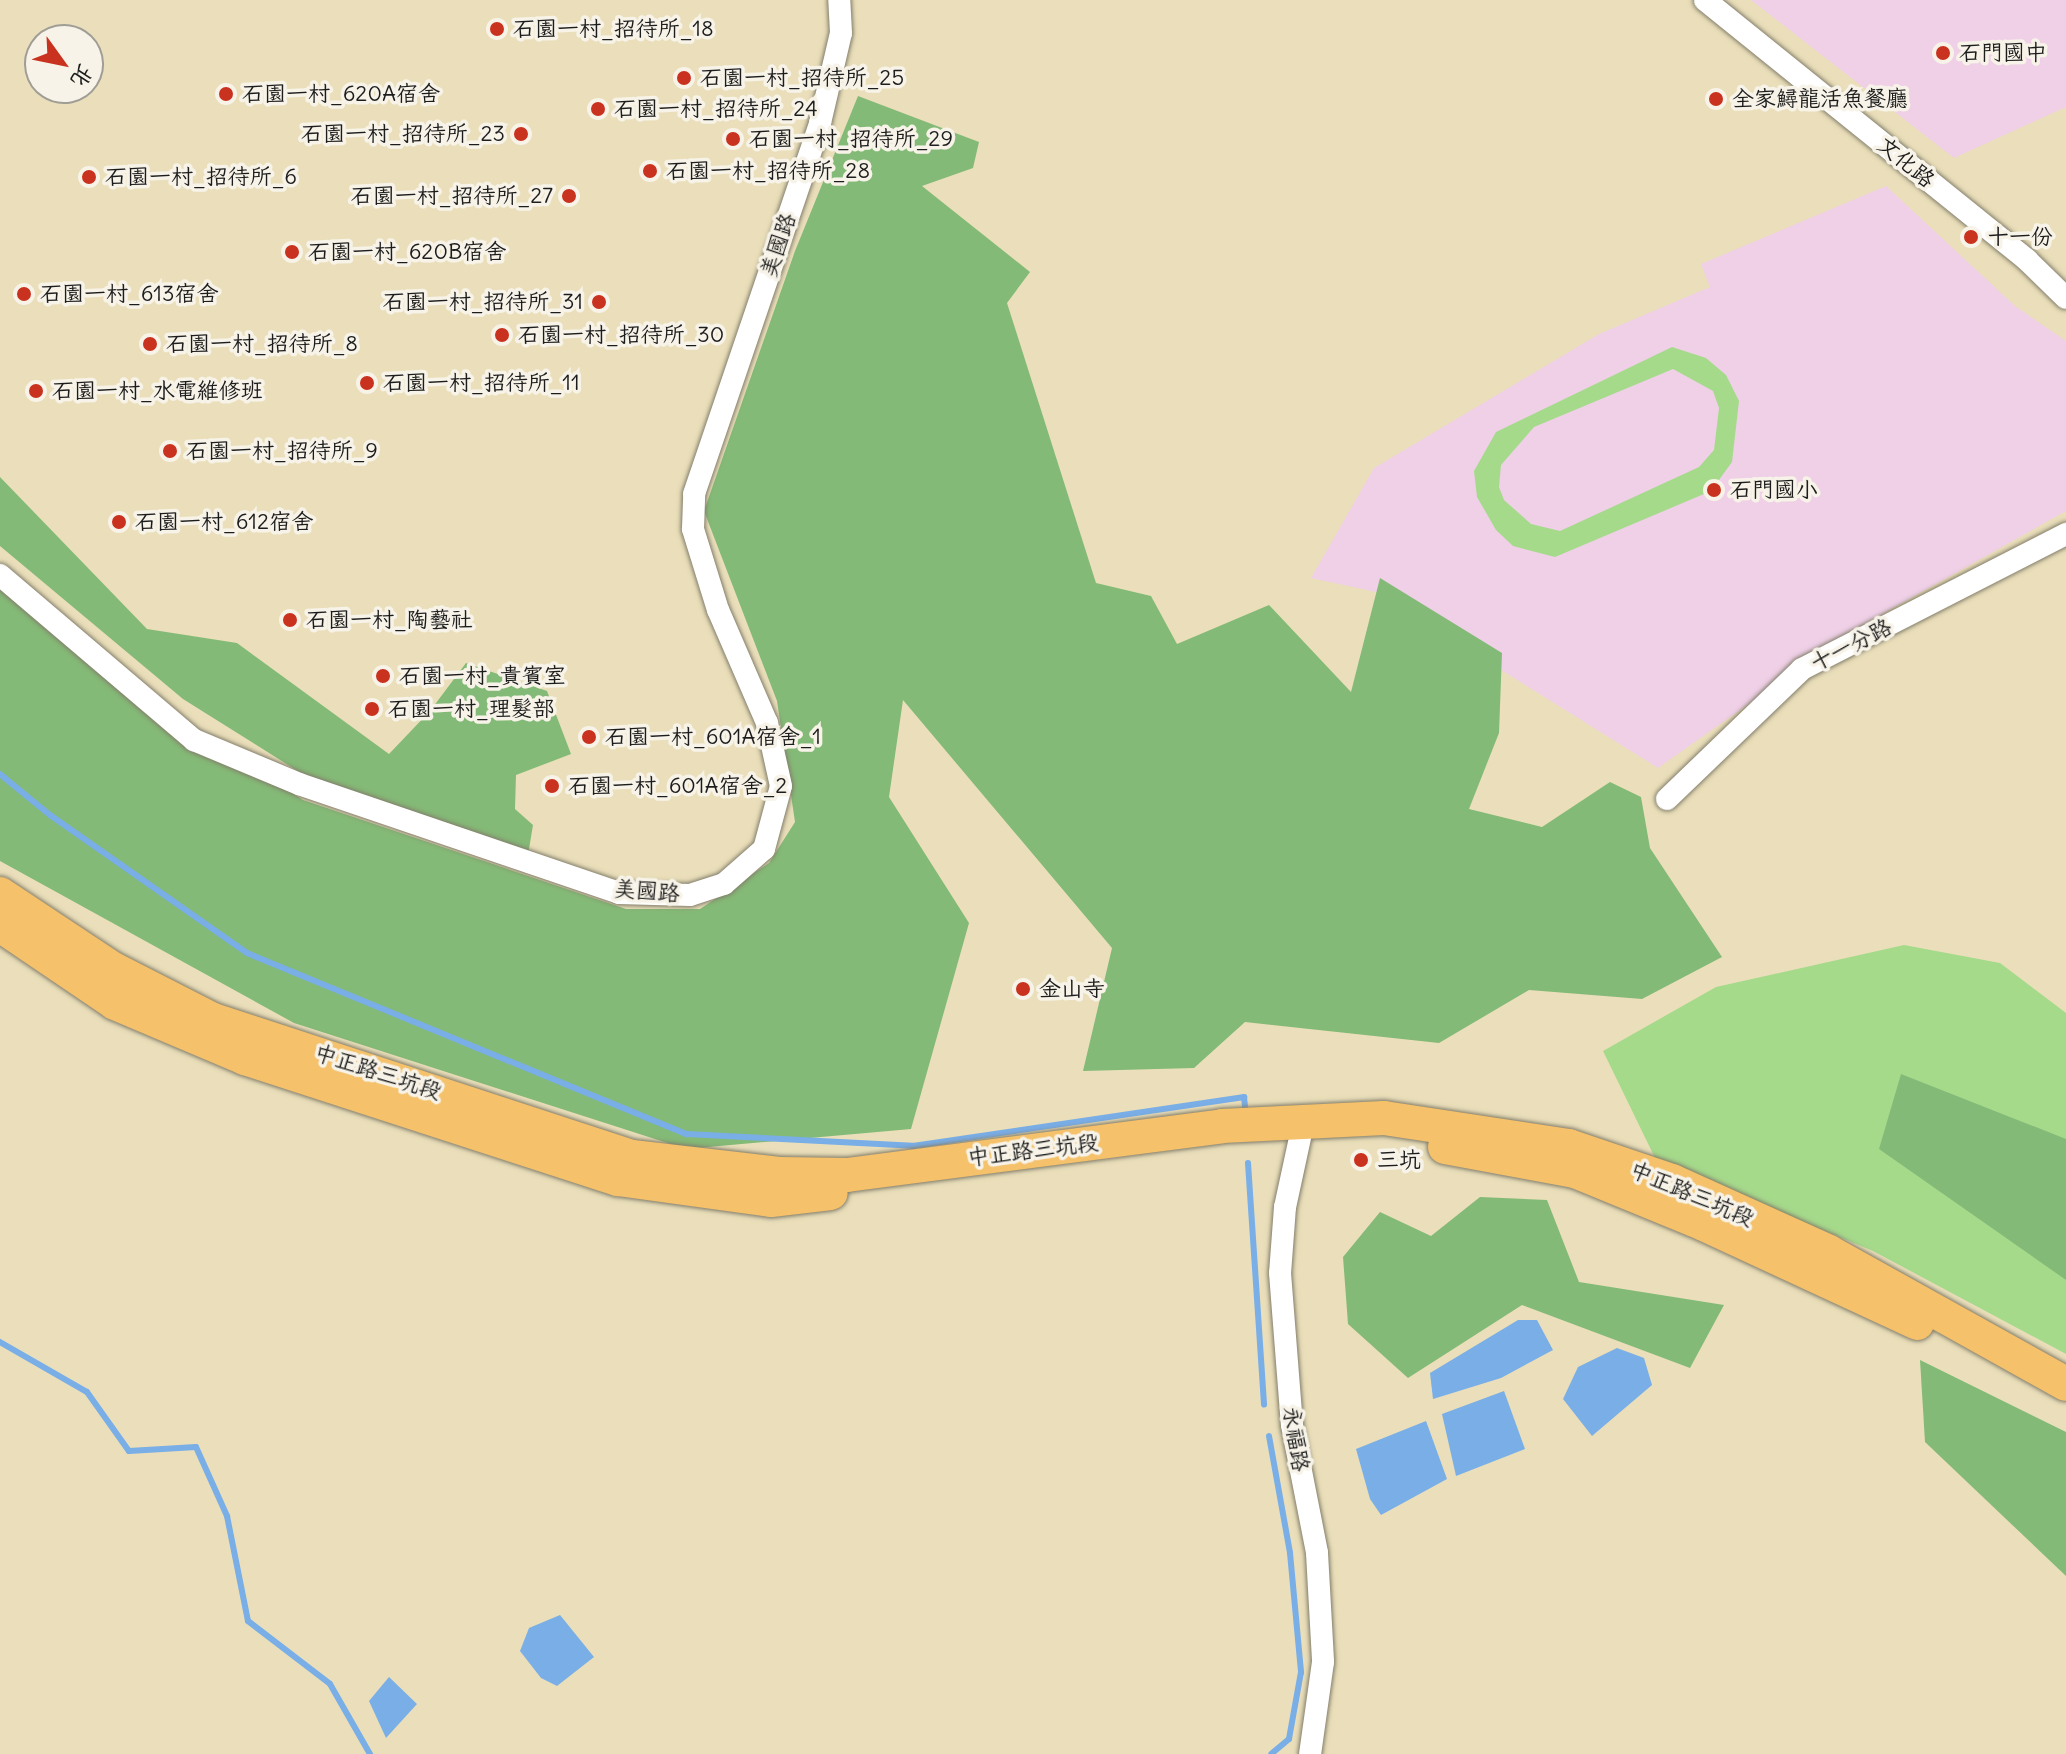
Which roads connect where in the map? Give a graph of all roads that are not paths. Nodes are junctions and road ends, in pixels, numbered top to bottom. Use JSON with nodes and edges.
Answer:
{"nodes":[{"id":1,"x":839,"y":0,"type":"edge"},
{"id":2,"x":1705,"y":0,"type":"edge"},
{"id":3,"x":2066,"y":298,"type":"edge"},
{"id":4,"x":2066,"y":534,"type":"edge"},
{"id":5,"x":0,"y":575,"type":"edge"},
{"id":6,"x":1667,"y":799,"type":"dead end"},
{"id":7,"x":0,"y":894,"type":"edge"},
{"id":8,"x":0,"y":925,"type":"edge"},
{"id":9,"x":1301,"y":1132,"type":"junction"},
{"id":10,"x":2066,"y":1384,"type":"edge"},
{"id":11,"x":2066,"y":1411,"type":"edge"},
{"id":12,"x":1310,"y":1754,"type":"edge"}],
"edges":[{"from":1,"to":5,"type":"street","name":"美國路"},
{"from":2,"to":3,"type":"street","name":"文化路"},
{"from":4,"to":6,"type":"street","name":"十一分路"},
{"from":7,"to":9,"type":"main road","name":"中正路三坑段"},
{"from":8,"to":9,"type":"main road","name":"中正路三坑段"},
{"from":9,"to":10,"type":"main road","name":"中正路三坑段"},
{"from":9,"to":11,"type":"main road","name":"中正路三坑段"},
{"from":9,"to":12,"type":"street","name":"永福路"}]}
